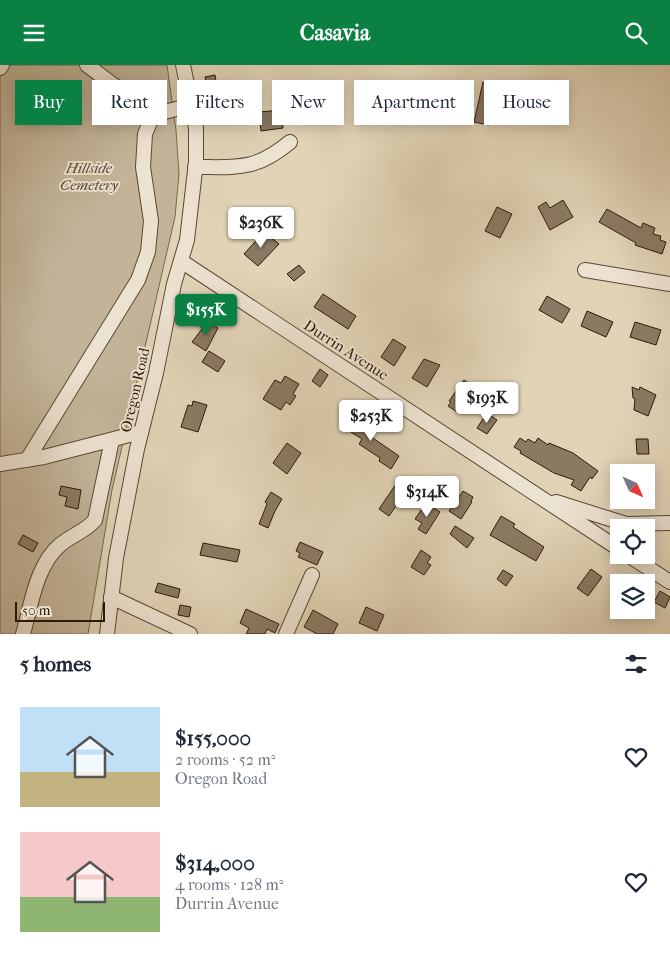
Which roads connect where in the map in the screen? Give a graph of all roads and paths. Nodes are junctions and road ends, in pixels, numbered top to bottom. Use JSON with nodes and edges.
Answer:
{"nodes":[{"id":1,"x":2,"y":65,"type":"edge"},
{"id":2,"x":87,"y":65,"type":"edge"},
{"id":3,"x":183,"y":65,"type":"edge"},
{"id":4,"x":0,"y":68,"type":"edge"},
{"id":5,"x":107,"y":80,"type":"edge"},
{"id":6,"x":186,"y":80,"type":"edge"},
{"id":7,"x":149,"y":125,"type":"edge"},
{"id":8,"x":195,"y":125,"type":"edge"},
{"id":9,"x":290,"y":142,"type":"dead end"},
{"id":10,"x":195,"y":167,"type":"junction"},
{"id":11,"x":181,"y":261,"type":"junction"},
{"id":12,"x":585,"y":270,"type":"dead end"},
{"id":13,"x":670,"y":284,"type":"edge"},
{"id":14,"x":141,"y":432,"type":"junction"},
{"id":15,"x":112,"y":440,"type":"junction"},
{"id":16,"x":27,"y":460,"type":"junction"},
{"id":17,"x":0,"y":464,"type":"edge"},
{"id":18,"x":540,"y":498,"type":"junction"},
{"id":19,"x":670,"y":523,"type":"edge"},
{"id":20,"x":610,"y":543,"type":"edge"},
{"id":21,"x":642,"y":564,"type":"edge"},
{"id":22,"x":312,"y":575,"type":"dead end"},
{"id":23,"x":670,"y":582,"type":"edge"},
{"id":24,"x":111,"y":597,"type":"junction"},
{"id":25,"x":23,"y":634,"type":"edge"},
{"id":26,"x":107,"y":634,"type":"edge"},
{"id":27,"x":190,"y":634,"type":"edge"},
{"id":28,"x":286,"y":634,"type":"edge"}],
"edges":[{"from":1,"to":4,"type":"street"},
{"from":2,"to":5,"type":"street"},
{"from":3,"to":6,"type":"street","name":"Oregon Road"},
{"from":7,"to":16,"type":"street"},
{"from":8,"to":10,"type":"street","name":"Oregon Road"},
{"from":9,"to":10,"type":"street"},
{"from":10,"to":11,"type":"street","name":"Oregon Road"},
{"from":11,"to":14,"type":"street","name":"Oregon Road"},
{"from":11,"to":18,"type":"street","name":"Durrin Avenue"},
{"from":12,"to":13,"type":"street"},
{"from":14,"to":15,"type":"street"},
{"from":14,"to":24,"type":"street","name":"Oregon Road"},
{"from":15,"to":16,"type":"street"},
{"from":15,"to":25,"type":"street"},
{"from":16,"to":17,"type":"street"},
{"from":18,"to":19,"type":"street"},
{"from":18,"to":20,"type":"street","name":"Durrin Avenue"},
{"from":21,"to":23,"type":"street"},
{"from":22,"to":28,"type":"street"},
{"from":24,"to":26,"type":"street","name":"Oregon Road"},
{"from":24,"to":27,"type":"street"}]}
